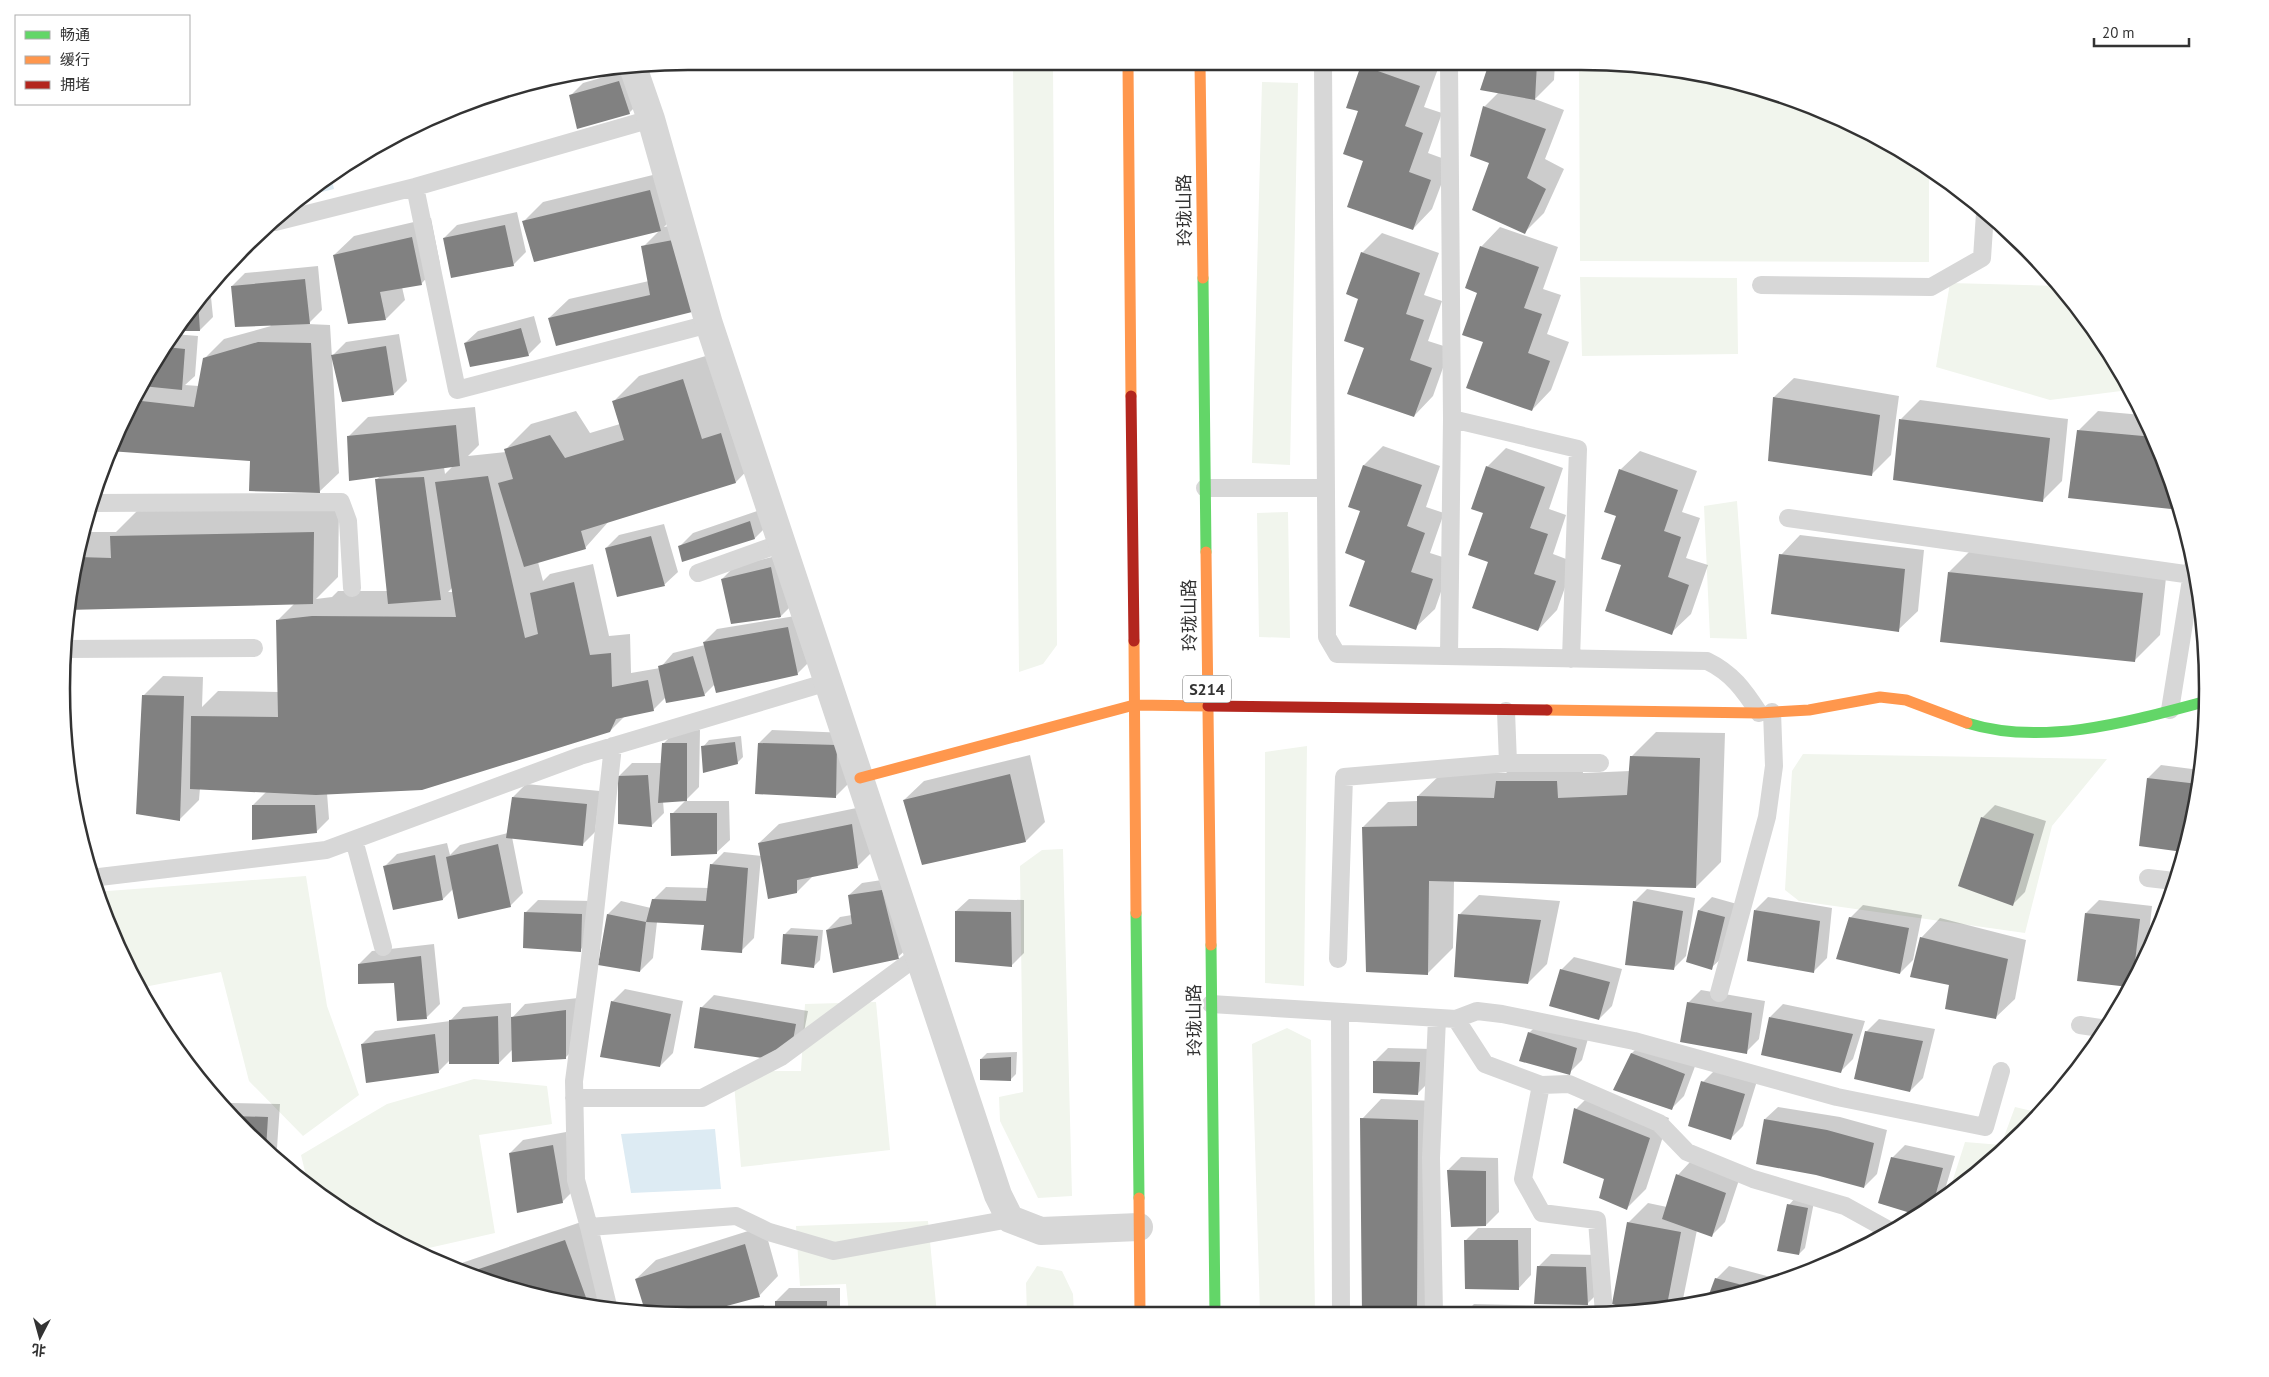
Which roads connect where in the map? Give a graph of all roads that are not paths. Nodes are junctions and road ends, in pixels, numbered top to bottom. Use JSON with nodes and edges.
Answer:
{"nodes":[{"id":1,"x":1128,"y":70,"type":"edge"},
{"id":2,"x":1200,"y":70,"type":"edge"},
{"id":3,"x":1323,"y":70,"type":"edge"},
{"id":4,"x":1450,"y":70,"type":"edge"},
{"id":5,"x":635,"y":72,"type":"edge"},
{"id":6,"x":651,"y":119,"type":"junction"},
{"id":7,"x":415,"y":187,"type":"junction"},
{"id":8,"x":285,"y":220,"type":"edge"},
{"id":9,"x":1984,"y":220,"type":"edge"},
{"id":10,"x":1761,"y":285,"type":"dead end"},
{"id":11,"x":709,"y":324,"type":"junction"},
{"id":12,"x":1452,"y":420,"type":"junction"},
{"id":13,"x":1205,"y":488,"type":"junction"},
{"id":14,"x":1326,"y":488,"type":"junction"},
{"id":15,"x":99,"y":502,"type":"edge"},
{"id":16,"x":1788,"y":518,"type":"dead end"},
{"id":17,"x":782,"y":543,"type":"junction"},
{"id":18,"x":2187,"y":567,"type":"edge"},
{"id":19,"x":698,"y":573,"type":"dead end"},
{"id":20,"x":2190,"y":586,"type":"edge"},
{"id":21,"x":352,"y":588,"type":"dead end"},
{"id":22,"x":71,"y":648,"type":"edge"},
{"id":23,"x":254,"y":648,"type":"dead end"},
{"id":24,"x":1450,"y":656,"type":"junction"},
{"id":25,"x":1571,"y":658,"type":"junction"},
{"id":26,"x":828,"y":682,"type":"junction"},
{"id":27,"x":2199,"y":703,"type":"edge"},
{"id":28,"x":1134,"y":705,"type":"junction"},
{"id":29,"x":1208,"y":708,"type":"junction"},
{"id":30,"x":1506,"y":710,"type":"junction"},
{"id":31,"x":2170,"y":710,"type":"junction"},
{"id":32,"x":1766,"y":712,"type":"junction"},
{"id":33,"x":613,"y":746,"type":"junction"},
{"id":34,"x":1508,"y":763,"type":"junction"},
{"id":35,"x":1600,"y":763,"type":"dead end"},
{"id":36,"x":860,"y":778,"type":"junction"},
{"id":37,"x":354,"y":840,"type":"junction"},
{"id":38,"x":100,"y":877,"type":"edge"},
{"id":39,"x":2148,"y":878,"type":"dead end"},
{"id":40,"x":2168,"y":880,"type":"edge"},
{"id":41,"x":383,"y":947,"type":"dead end"},
{"id":42,"x":919,"y":955,"type":"junction"},
{"id":43,"x":1338,"y":959,"type":"dead end"},
{"id":44,"x":1719,"y":994,"type":"dead end"},
{"id":45,"x":1211,"y":1004,"type":"junction"},
{"id":46,"x":1340,"y":1012,"type":"junction"},
{"id":47,"x":1437,"y":1018,"type":"junction"},
{"id":48,"x":1456,"y":1019,"type":"junction"},
{"id":49,"x":2080,"y":1025,"type":"dead end"},
{"id":50,"x":2098,"y":1028,"type":"edge"},
{"id":51,"x":2001,"y":1071,"type":"dead end"},
{"id":52,"x":1541,"y":1086,"type":"junction"},
{"id":53,"x":574,"y":1098,"type":"junction"},
{"id":54,"x":1010,"y":1219,"type":"junction"},
{"id":55,"x":589,"y":1227,"type":"junction"},
{"id":56,"x":1884,"y":1227,"type":"edge"},
{"id":57,"x":1139,"y":1228,"type":"junction"},
{"id":58,"x":607,"y":1302,"type":"edge"},
{"id":59,"x":1603,"y":1306,"type":"edge"},
{"id":60,"x":1140,"y":1307,"type":"edge"},
{"id":61,"x":1215,"y":1307,"type":"edge"},
{"id":62,"x":1341,"y":1307,"type":"edge"},
{"id":63,"x":1434,"y":1307,"type":"edge"}],
"edges":[{"from":1,"to":28,"type":"main road"},
{"from":2,"to":13,"type":"main road","name":"玲珑山路","number":"S214"},
{"from":3,"to":14,"type":"lane"},
{"from":4,"to":12,"type":"lane"},
{"from":5,"to":6,"type":"street"},
{"from":6,"to":7,"type":"lane"},
{"from":6,"to":11,"type":"street"},
{"from":7,"to":8,"type":"lane"},
{"from":7,"to":11,"type":"lane"},
{"from":9,"to":10,"type":"lane"},
{"from":11,"to":17,"type":"street"},
{"from":12,"to":24,"type":"lane"},
{"from":12,"to":25,"type":"lane"},
{"from":13,"to":14,"type":"lane"},
{"from":13,"to":29,"type":"main road","name":"玲珑山路","number":"S214"},
{"from":14,"to":24,"type":"lane"},
{"from":15,"to":21,"type":"lane"},
{"from":16,"to":18,"type":"lane"},
{"from":17,"to":19,"type":"lane"},
{"from":17,"to":26,"type":"street"},
{"from":20,"to":31,"type":"lane"},
{"from":22,"to":23,"type":"lane"},
{"from":24,"to":25,"type":"lane"},
{"from":25,"to":32,"type":"lane"},
{"from":26,"to":33,"type":"lane"},
{"from":26,"to":36,"type":"street"},
{"from":27,"to":31,"type":"main road"},
{"from":28,"to":29,"type":"main road"},
{"from":28,"to":36,"type":"main road"},
{"from":28,"to":57,"type":"main road"},
{"from":29,"to":30,"type":"main road"},
{"from":29,"to":45,"type":"main road","name":"玲珑山路","number":"S214"},
{"from":30,"to":32,"type":"main road"},
{"from":30,"to":34,"type":"lane"},
{"from":31,"to":32,"type":"main road"},
{"from":32,"to":44,"type":"lane"},
{"from":33,"to":37,"type":"lane"},
{"from":33,"to":53,"type":"lane"},
{"from":34,"to":35,"type":"lane"},
{"from":34,"to":43,"type":"lane"},
{"from":36,"to":42,"type":"street"},
{"from":37,"to":38,"type":"lane"},
{"from":37,"to":41,"type":"lane"},
{"from":39,"to":40,"type":"lane"},
{"from":42,"to":53,"type":"lane"},
{"from":42,"to":54,"type":"street"},
{"from":45,"to":46,"type":"lane"},
{"from":45,"to":61,"type":"main road","name":"玲珑山路","number":"S214"},
{"from":46,"to":47,"type":"lane"},
{"from":46,"to":62,"type":"lane"},
{"from":47,"to":48,"type":"lane"},
{"from":47,"to":63,"type":"lane"},
{"from":48,"to":51,"type":"lane"},
{"from":48,"to":52,"type":"lane"},
{"from":49,"to":50,"type":"lane"},
{"from":52,"to":56,"type":"lane"},
{"from":52,"to":59,"type":"lane"},
{"from":53,"to":55,"type":"lane"},
{"from":54,"to":55,"type":"lane"},
{"from":54,"to":57,"type":"street"},
{"from":55,"to":58,"type":"lane"},
{"from":57,"to":60,"type":"main road"}]}
